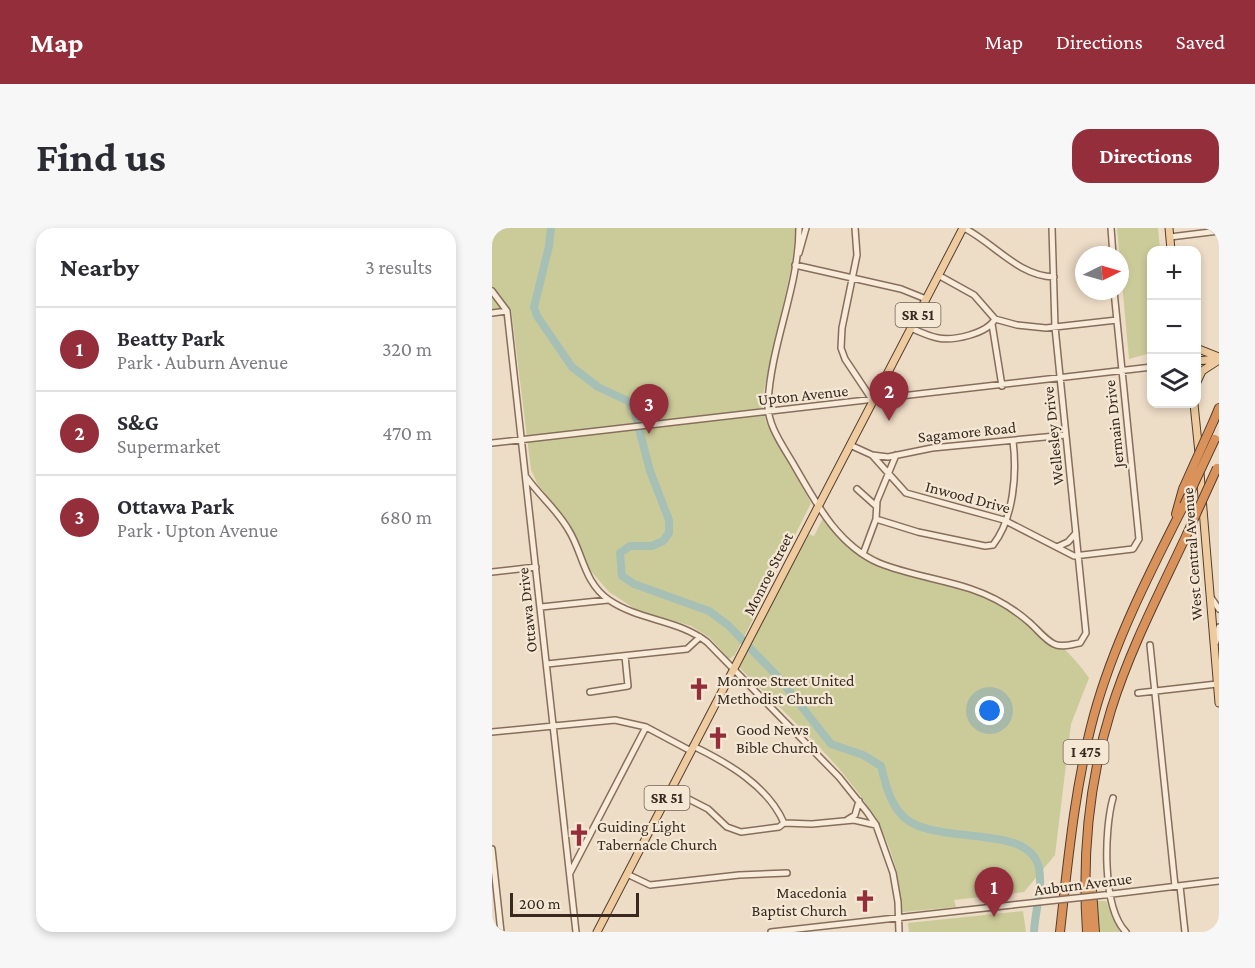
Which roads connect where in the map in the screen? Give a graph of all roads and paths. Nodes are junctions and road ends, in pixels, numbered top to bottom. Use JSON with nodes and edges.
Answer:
{"nodes":[{"id":1,"x":799,"y":228,"type":"edge"},
{"id":2,"x":806,"y":228,"type":"edge"},
{"id":3,"x":855,"y":228,"type":"edge"},
{"id":4,"x":963,"y":228,"type":"edge"},
{"id":5,"x":1052,"y":228,"type":"edge"},
{"id":6,"x":1111,"y":228,"type":"edge"},
{"id":7,"x":1169,"y":228,"type":"edge"},
{"id":8,"x":1219,"y":231,"type":"edge"},
{"id":9,"x":1170,"y":237,"type":"junction"},
{"id":10,"x":1112,"y":246,"type":"edge"},
{"id":11,"x":1171,"y":246,"type":"edge"},
{"id":12,"x":798,"y":254,"type":"junction"},
{"id":13,"x":795,"y":265,"type":"junction"},
{"id":14,"x":938,"y":275,"type":"junction"},
{"id":15,"x":1054,"y":277,"type":"junction"},
{"id":16,"x":853,"y":278,"type":"junction"},
{"id":17,"x":492,"y":291,"type":"edge"},
{"id":18,"x":926,"y":299,"type":"junction"},
{"id":19,"x":1115,"y":300,"type":"edge"},
{"id":20,"x":507,"y":311,"type":"junction"},
{"id":21,"x":492,"y":313,"type":"edge"},
{"id":22,"x":1117,"y":320,"type":"junction"},
{"id":23,"x":994,"y":321,"type":"junction"},
{"id":24,"x":1055,"y":327,"type":"junction"},
{"id":25,"x":911,"y":328,"type":"junction"},
{"id":26,"x":1201,"y":350,"type":"edge"},
{"id":27,"x":1219,"y":359,"type":"edge"},
{"id":28,"x":1201,"y":361,"type":"edge"},
{"id":29,"x":1147,"y":368,"type":"edge"},
{"id":30,"x":1122,"y":371,"type":"junction"},
{"id":31,"x":1201,"y":374,"type":"edge"},
{"id":32,"x":1060,"y":379,"type":"junction"},
{"id":33,"x":1002,"y":386,"type":"junction"},
{"id":34,"x":873,"y":401,"type":"junction"},
{"id":35,"x":1194,"y":408,"type":"edge"},
{"id":36,"x":1219,"y":408,"type":"edge"},
{"id":37,"x":768,"y":412,"type":"junction"},
{"id":38,"x":1219,"y":430,"type":"edge"},
{"id":39,"x":1066,"y":435,"type":"junction"},
{"id":40,"x":522,"y":439,"type":"junction"},
{"id":41,"x":1013,"y":441,"type":"junction"},
{"id":42,"x":492,"y":443,"type":"edge"},
{"id":43,"x":850,"y":445,"type":"junction"},
{"id":44,"x":872,"y":455,"type":"junction"},
{"id":45,"x":896,"y":455,"type":"junction"},
{"id":46,"x":1218,"y":465,"type":"edge"},
{"id":47,"x":888,"y":475,"type":"junction"},
{"id":48,"x":526,"y":477,"type":"junction"},
{"id":49,"x":857,"y":489,"type":"dead end"},
{"id":50,"x":818,"y":506,"type":"junction"},
{"id":51,"x":876,"y":506,"type":"junction"},
{"id":52,"x":876,"y":519,"type":"junction"},
{"id":53,"x":1004,"y":520,"type":"junction"},
{"id":54,"x":1176,"y":520,"type":"junction"},
{"id":55,"x":1076,"y":533,"type":"junction"},
{"id":56,"x":1057,"y":547,"type":"junction"},
{"id":57,"x":1130,"y":549,"type":"joint"},
{"id":58,"x":863,"y":554,"type":"junction"},
{"id":59,"x":1078,"y":555,"type":"junction"},
{"id":60,"x":536,"y":567,"type":"junction"},
{"id":61,"x":492,"y":572,"type":"edge"},
{"id":62,"x":1208,"y":591,"type":"junction"},
{"id":63,"x":608,"y":600,"type":"junction"},
{"id":64,"x":541,"y":608,"type":"junction"},
{"id":65,"x":1219,"y":609,"type":"edge"},
{"id":66,"x":1219,"y":617,"type":"edge"},
{"id":67,"x":1210,"y":618,"type":"junction"},
{"id":68,"x":1219,"y":627,"type":"edge"},
{"id":69,"x":700,"y":637,"type":"junction"},
{"id":70,"x":1150,"y":645,"type":"dead end"},
{"id":71,"x":1214,"y":655,"type":"junction"},
{"id":72,"x":625,"y":656,"type":"junction"},
{"id":73,"x":547,"y":664,"type":"junction"},
{"id":74,"x":735,"y":666,"type":"junction"},
{"id":75,"x":1217,"y":684,"type":"junction"},
{"id":76,"x":590,"y":692,"type":"dead end"},
{"id":77,"x":1155,"y":692,"type":"junction"},
{"id":78,"x":1138,"y":693,"type":"dead end"},
{"id":79,"x":1219,"y":703,"type":"edge"},
{"id":80,"x":553,"y":725,"type":"junction"},
{"id":81,"x":646,"y":727,"type":"junction"},
{"id":82,"x":492,"y":732,"type":"edge"},
{"id":83,"x":692,"y":749,"type":"junction"},
{"id":84,"x":671,"y":790,"type":"junction"},
{"id":85,"x":1113,"y":798,"type":"dead end"},
{"id":86,"x":859,"y":801,"type":"junction"},
{"id":87,"x":846,"y":820,"type":"junction"},
{"id":88,"x":784,"y":823,"type":"junction"},
{"id":89,"x":876,"y":825,"type":"junction"},
{"id":90,"x":1088,"y":841,"type":"junction"},
{"id":91,"x":492,"y":849,"type":"edge"},
{"id":92,"x":787,"y":873,"type":"dead end"},
{"id":93,"x":569,"y":874,"type":"junction"},
{"id":94,"x":627,"y":874,"type":"junction"},
{"id":95,"x":1219,"y":881,"type":"edge"},
{"id":96,"x":1178,"y":886,"type":"junction"},
{"id":97,"x":1112,"y":894,"type":"junction"},
{"id":98,"x":898,"y":918,"type":"junction"},
{"id":99,"x":838,"y":924,"type":"junction"},
{"id":100,"x":781,"y":931,"type":"edge"},
{"id":101,"x":501,"y":932,"type":"edge"},
{"id":102,"x":576,"y":932,"type":"edge"},
{"id":103,"x":597,"y":932,"type":"edge"},
{"id":104,"x":771,"y":932,"type":"edge"},
{"id":105,"x":839,"y":932,"type":"edge"},
{"id":106,"x":899,"y":932,"type":"edge"},
{"id":107,"x":1060,"y":932,"type":"edge"},
{"id":108,"x":1087,"y":932,"type":"edge"},
{"id":109,"x":1095,"y":932,"type":"edge"},
{"id":110,"x":1126,"y":932,"type":"edge"},
{"id":111,"x":1185,"y":932,"type":"edge"}],
"edges":[{"from":1,"to":12,"type":"street"},
{"from":2,"to":12,"type":"street"},
{"from":3,"to":16,"type":"street"},
{"from":4,"to":14,"type":"main road","name":"Monroe Street","number":"SR 51"},
{"from":4,"to":15,"type":"street"},
{"from":5,"to":15,"type":"street","name":"Wellesley Drive"},
{"from":6,"to":10,"type":"street"},
{"from":7,"to":9,"type":"main road"},
{"from":8,"to":9,"type":"street"},
{"from":9,"to":11,"type":"main road"},
{"from":12,"to":13,"type":"street"},
{"from":13,"to":16,"type":"street"},
{"from":13,"to":37,"type":"street"},
{"from":14,"to":18,"type":"main road","name":"Monroe Street","number":"SR 51"},
{"from":14,"to":23,"type":"street"},
{"from":15,"to":24,"type":"street","name":"Wellesley Drive"},
{"from":16,"to":18,"type":"street"},
{"from":16,"to":34,"type":"street"},
{"from":17,"to":20,"type":"street"},
{"from":18,"to":25,"type":"main road","name":"Monroe Street","number":"SR 51"},
{"from":19,"to":22,"type":"street","name":"Jermain Drive"},
{"from":20,"to":21,"type":"street"},
{"from":20,"to":40,"type":"street","name":"Ottawa Drive"},
{"from":22,"to":24,"type":"street"},
{"from":22,"to":30,"type":"street","name":"Jermain Drive"},
{"from":23,"to":24,"type":"street"},
{"from":23,"to":25,"type":"street"},
{"from":23,"to":33,"type":"street"},
{"from":24,"to":32,"type":"street","name":"Wellesley Drive"},
{"from":25,"to":34,"type":"main road","name":"Monroe Street","number":"SR 51"},
{"from":26,"to":27,"type":"main road"},
{"from":27,"to":28,"type":"main road"},
{"from":27,"to":31,"type":"main road"},
{"from":29,"to":30,"type":"street","name":"Upton Avenue"},
{"from":30,"to":32,"type":"street","name":"Upton Avenue"},
{"from":30,"to":57,"type":"street","name":"Jermain Drive"},
{"from":32,"to":33,"type":"street","name":"Upton Avenue"},
{"from":32,"to":39,"type":"street","name":"Wellesley Drive"},
{"from":33,"to":34,"type":"street","name":"Upton Avenue"},
{"from":34,"to":37,"type":"street","name":"Upton Avenue"},
{"from":34,"to":43,"type":"main road","name":"Monroe Street","number":"SR 51"},
{"from":35,"to":62,"type":"main road","name":"West Central Avenue"},
{"from":36,"to":54,"type":"highway","bridge":true},
{"from":37,"to":40,"type":"street","name":"Upton Avenue"},
{"from":37,"to":50,"type":"street"},
{"from":38,"to":54,"type":"highway","number":"I 475","bridge":true},
{"from":39,"to":41,"type":"street","name":"Sagamore Road"},
{"from":39,"to":55,"type":"street","name":"Wellesley Drive"},
{"from":40,"to":42,"type":"street","name":"Upton Avenue"},
{"from":40,"to":48,"type":"street","name":"Ottawa Drive"},
{"from":41,"to":45,"type":"street","name":"Sagamore Road"},
{"from":41,"to":53,"type":"street"},
{"from":43,"to":44,"type":"street","name":"Inwood Drive"},
{"from":43,"to":50,"type":"main road","name":"Monroe Street","number":"SR 51"},
{"from":44,"to":45,"type":"street","name":"Sagamore Road"},
{"from":44,"to":47,"type":"street","name":"Inwood Drive"},
{"from":45,"to":47,"type":"street"},
{"from":46,"to":90,"type":"highway","number":"I 475","bridge":true},
{"from":47,"to":51,"type":"street"},
{"from":47,"to":53,"type":"street","name":"Inwood Drive"},
{"from":48,"to":60,"type":"street","name":"Ottawa Drive"},
{"from":48,"to":63,"type":"street"},
{"from":49,"to":51,"type":"street"},
{"from":50,"to":58,"type":"street"},
{"from":50,"to":74,"type":"main road","name":"Monroe Street","number":"SR 51"},
{"from":51,"to":52,"type":"street"},
{"from":52,"to":53,"type":"street"},
{"from":52,"to":58,"type":"street"},
{"from":53,"to":56,"type":"street","name":"Inwood Drive"},
{"from":54,"to":107,"type":"highway","number":"I 475"},
{"from":55,"to":56,"type":"street"},
{"from":55,"to":59,"type":"street","name":"Wellesley Drive"},
{"from":56,"to":59,"type":"street","name":"Inwood Drive"},
{"from":57,"to":59,"type":"street","name":"Inwood Drive"},
{"from":58,"to":59,"type":"street","name":"Wellesley Drive"},
{"from":60,"to":61,"type":"street"},
{"from":60,"to":64,"type":"street","name":"Ottawa Drive"},
{"from":62,"to":65,"type":"street"},
{"from":62,"to":67,"type":"main road","name":"West Central Avenue"},
{"from":63,"to":64,"type":"street"},
{"from":63,"to":69,"type":"street"},
{"from":64,"to":73,"type":"street","name":"Ottawa Drive"},
{"from":66,"to":67,"type":"street"},
{"from":67,"to":71,"type":"main road","name":"West Central Avenue"},
{"from":68,"to":71,"type":"street"},
{"from":69,"to":72,"type":"street"},
{"from":69,"to":74,"type":"street"},
{"from":70,"to":77,"type":"street"},
{"from":71,"to":75,"type":"main road","name":"West Central Avenue"},
{"from":72,"to":73,"type":"street"},
{"from":72,"to":76,"type":"street"},
{"from":73,"to":80,"type":"street","name":"Ottawa Drive"},
{"from":74,"to":83,"type":"main road","name":"Monroe Street","number":"SR 51"},
{"from":74,"to":86,"type":"street"},
{"from":75,"to":77,"type":"street"},
{"from":75,"to":79,"type":"main road","name":"West Central Avenue"},
{"from":77,"to":78,"type":"street"},
{"from":77,"to":96,"type":"street"},
{"from":80,"to":81,"type":"street"},
{"from":80,"to":82,"type":"street"},
{"from":80,"to":93,"type":"street","name":"Ottawa Drive"},
{"from":81,"to":83,"type":"street"},
{"from":81,"to":93,"type":"street"},
{"from":83,"to":84,"type":"main road","name":"Monroe Street","number":"SR 51"},
{"from":83,"to":88,"type":"street"},
{"from":84,"to":88,"type":"street"},
{"from":84,"to":94,"type":"main road","name":"Monroe Street","number":"SR 51"},
{"from":85,"to":97,"type":"street"},
{"from":86,"to":87,"type":"street"},
{"from":86,"to":89,"type":"street"},
{"from":87,"to":88,"type":"street"},
{"from":87,"to":89,"type":"street"},
{"from":89,"to":98,"type":"street"},
{"from":90,"to":108,"type":"highway"},
{"from":90,"to":109,"type":"highway"},
{"from":91,"to":101,"type":"street"},
{"from":92,"to":94,"type":"street"},
{"from":93,"to":102,"type":"street","name":"Ottawa Drive"},
{"from":94,"to":103,"type":"main road","name":"Monroe Street","number":"SR 51"},
{"from":95,"to":96,"type":"street","name":"Auburn Avenue"},
{"from":96,"to":97,"type":"street","name":"Auburn Avenue"},
{"from":96,"to":111,"type":"street"},
{"from":97,"to":98,"type":"street","name":"Auburn Avenue","bridge":true},
{"from":97,"to":110,"type":"street"},
{"from":98,"to":99,"type":"street","name":"Auburn Avenue"},
{"from":98,"to":106,"type":"street"},
{"from":99,"to":100,"type":"street","name":"Auburn Avenue"},
{"from":99,"to":105,"type":"street"},
{"from":100,"to":104,"type":"street","name":"Auburn Avenue"}]}
